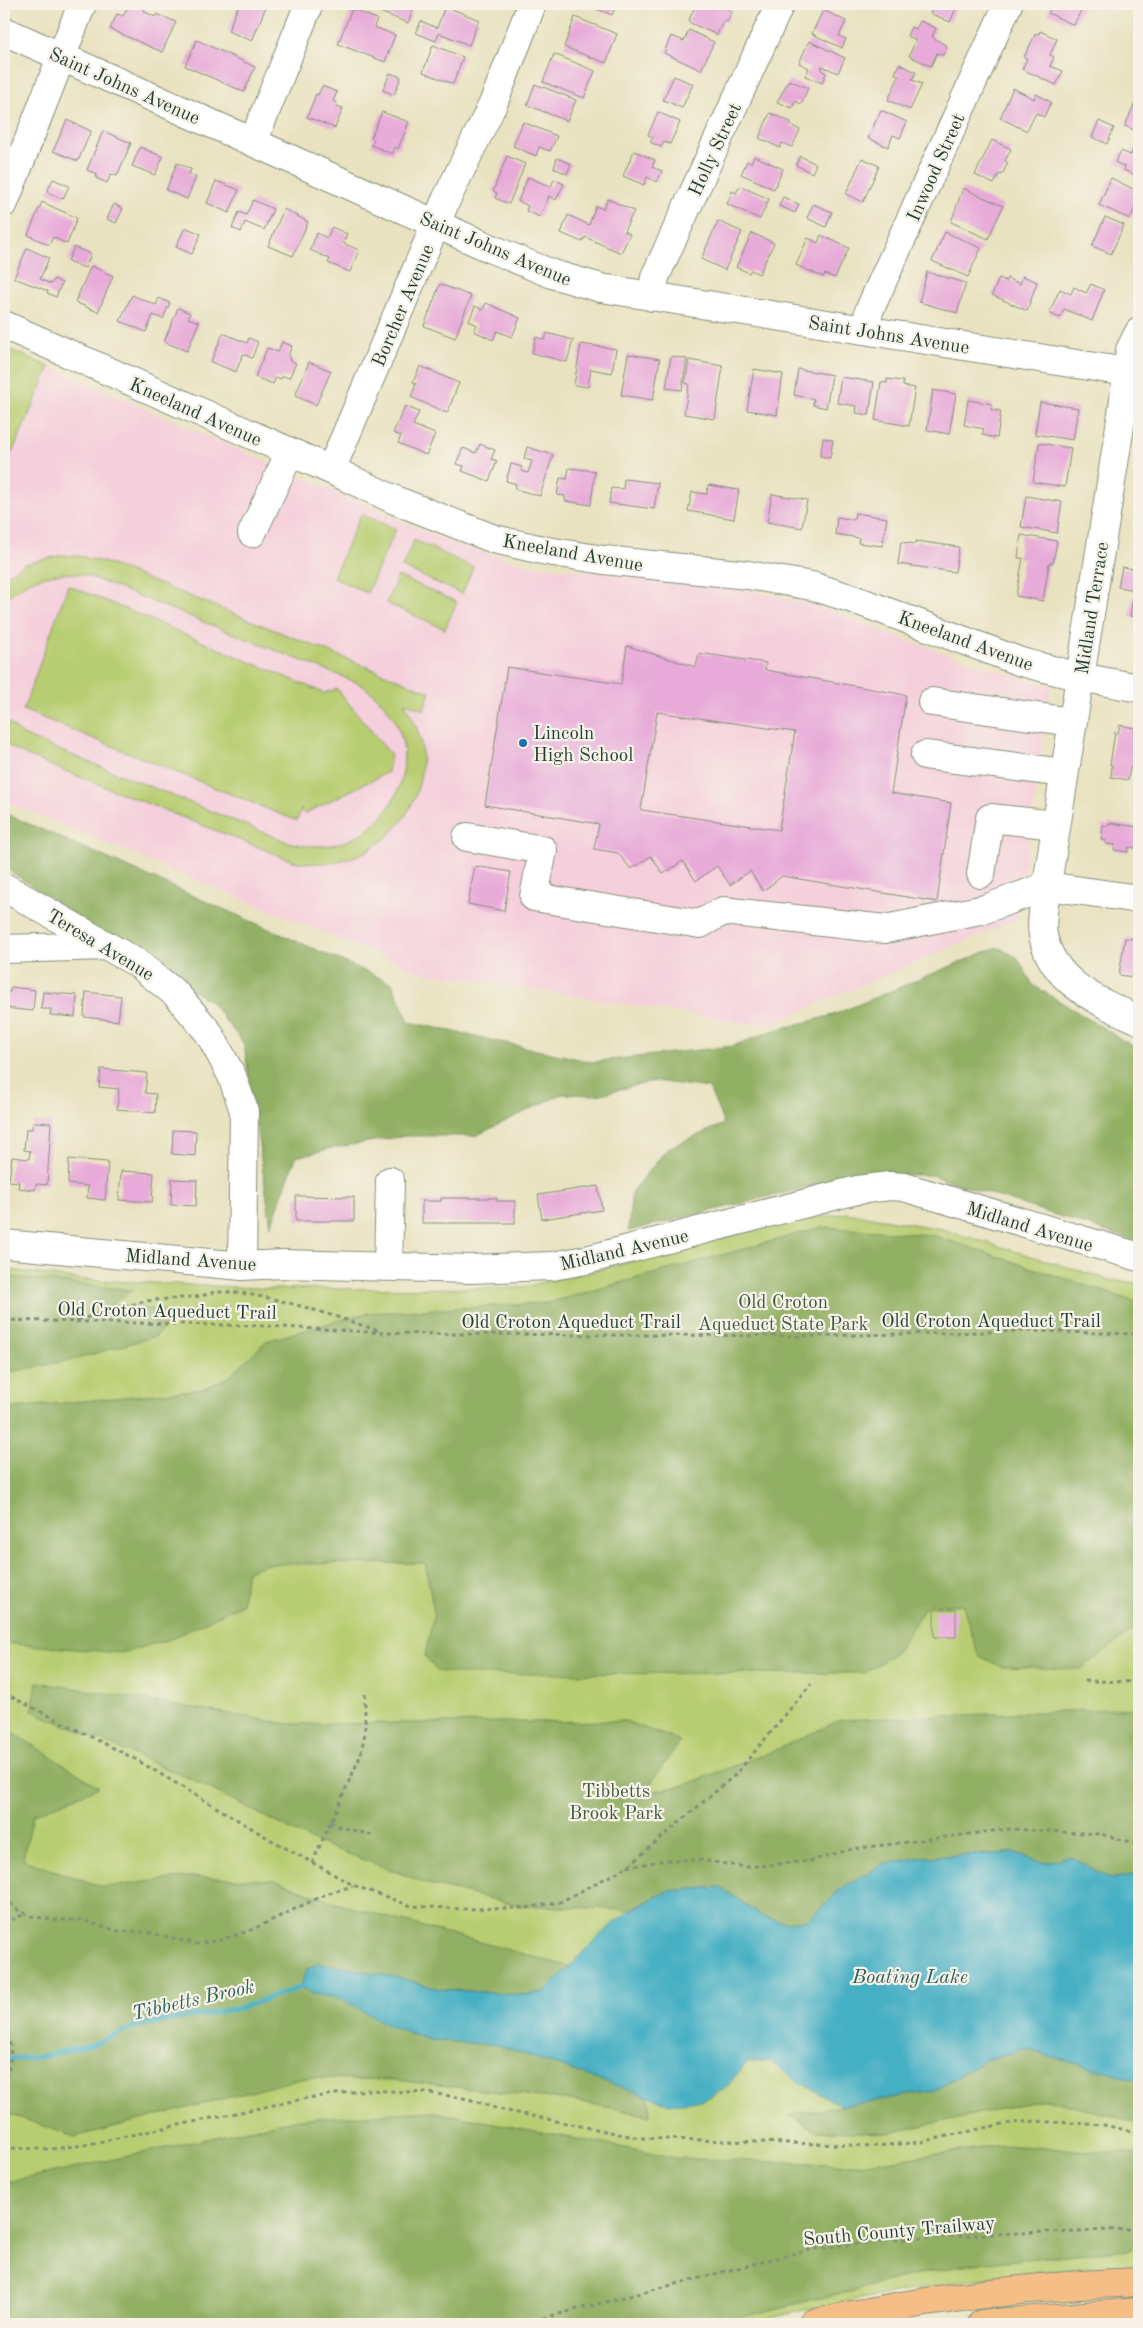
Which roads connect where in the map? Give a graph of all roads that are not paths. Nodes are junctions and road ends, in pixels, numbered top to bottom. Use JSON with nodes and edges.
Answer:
{"nodes":[{"id":1,"x":82,"y":4,"type":"edge"},
{"id":2,"x":309,"y":4,"type":"edge"},
{"id":3,"x":532,"y":4,"type":"edge"},
{"id":4,"x":780,"y":4,"type":"edge"},
{"id":5,"x":1008,"y":4,"type":"edge"},
{"id":6,"x":4,"y":31,"type":"edge"},
{"id":7,"x":62,"y":57,"type":"junction"},
{"id":8,"x":253,"y":142,"type":"junction"},
{"id":9,"x":4,"y":202,"type":"edge"},
{"id":10,"x":437,"y":223,"type":"junction"},
{"id":11,"x":652,"y":297,"type":"junction"},
{"id":12,"x":4,"y":325,"type":"edge"},
{"id":13,"x":866,"y":330,"type":"junction"},
{"id":14,"x":1139,"y":332,"type":"edge"},
{"id":15,"x":1133,"y":373,"type":"edge"},
{"id":16,"x":290,"y":452,"type":"junction"},
{"id":17,"x":331,"y":470,"type":"junction"},
{"id":18,"x":252,"y":534,"type":"dead end"},
{"id":19,"x":1080,"y":677,"type":"junction"},
{"id":20,"x":1139,"y":688,"type":"edge"},
{"id":21,"x":932,"y":702,"type":"dead end"},
{"id":22,"x":1072,"y":722,"type":"junction"},
{"id":23,"x":925,"y":754,"type":"dead end"},
{"id":24,"x":1064,"y":773,"type":"junction"},
{"id":25,"x":1056,"y":825,"type":"junction"},
{"id":26,"x":467,"y":837,"type":"dead end"},
{"id":27,"x":981,"y":874,"type":"dead end"},
{"id":28,"x":1047,"y":886,"type":"junction"},
{"id":29,"x":4,"y":887,"type":"edge"},
{"id":30,"x":1139,"y":899,"type":"edge"},
{"id":31,"x":107,"y":946,"type":"junction"},
{"id":32,"x":4,"y":949,"type":"edge"},
{"id":33,"x":1139,"y":1020,"type":"edge"},
{"id":34,"x":390,"y":1181,"type":"dead end"},
{"id":35,"x":4,"y":1244,"type":"edge"},
{"id":36,"x":1139,"y":1257,"type":"edge"},
{"id":37,"x":242,"y":1266,"type":"junction"},
{"id":38,"x":388,"y":1266,"type":"junction"},
{"id":39,"x":1139,"y":2282,"type":"edge"},
{"id":40,"x":1139,"y":2312,"type":"edge"},
{"id":41,"x":812,"y":2324,"type":"edge"},
{"id":42,"x":982,"y":2324,"type":"edge"}],
"edges":[{"from":1,"to":7,"type":"street"},
{"from":2,"to":8,"type":"street"},
{"from":3,"to":10,"type":"street","name":"Borcher Avenue"},
{"from":4,"to":11,"type":"street","name":"Holly Street"},
{"from":5,"to":13,"type":"street","name":"Inwood Street"},
{"from":6,"to":7,"type":"street","name":"Saint Johns Avenue"},
{"from":7,"to":8,"type":"street","name":"Saint Johns Avenue"},
{"from":7,"to":9,"type":"street"},
{"from":8,"to":10,"type":"street","name":"Saint Johns Avenue"},
{"from":10,"to":11,"type":"street","name":"Saint Johns Avenue"},
{"from":10,"to":17,"type":"street","name":"Borcher Avenue"},
{"from":11,"to":13,"type":"street","name":"Saint Johns Avenue"},
{"from":12,"to":16,"type":"street","name":"Kneeland Avenue"},
{"from":13,"to":15,"type":"street","name":"Saint Johns Avenue"},
{"from":14,"to":15,"type":"street","name":"Midland Terrace"},
{"from":15,"to":19,"type":"street","name":"Midland Terrace"},
{"from":16,"to":17,"type":"street","name":"Kneeland Avenue"},
{"from":16,"to":18,"type":"street"},
{"from":17,"to":19,"type":"street","name":"Kneeland Avenue"},
{"from":19,"to":20,"type":"street","name":"Kneeland Avenue"},
{"from":19,"to":22,"type":"street","name":"Midland Terrace"},
{"from":21,"to":22,"type":"street"},
{"from":22,"to":24,"type":"street","name":"Midland Terrace"},
{"from":23,"to":24,"type":"street"},
{"from":24,"to":25,"type":"street","name":"Midland Terrace"},
{"from":25,"to":27,"type":"street"},
{"from":25,"to":28,"type":"street","name":"Midland Terrace"},
{"from":26,"to":28,"type":"street"},
{"from":28,"to":30,"type":"street"},
{"from":28,"to":33,"type":"street","name":"Midland Terrace"},
{"from":29,"to":31,"type":"street","name":"Teresa Avenue"},
{"from":31,"to":32,"type":"street"},
{"from":31,"to":37,"type":"street","name":"Teresa Avenue"},
{"from":34,"to":38,"type":"street"},
{"from":35,"to":37,"type":"street","name":"Midland Avenue"},
{"from":36,"to":38,"type":"street","name":"Midland Avenue"},
{"from":37,"to":38,"type":"street","name":"Midland Avenue"},
{"from":39,"to":41,"type":"highway"},
{"from":40,"to":42,"type":"highway"}]}
